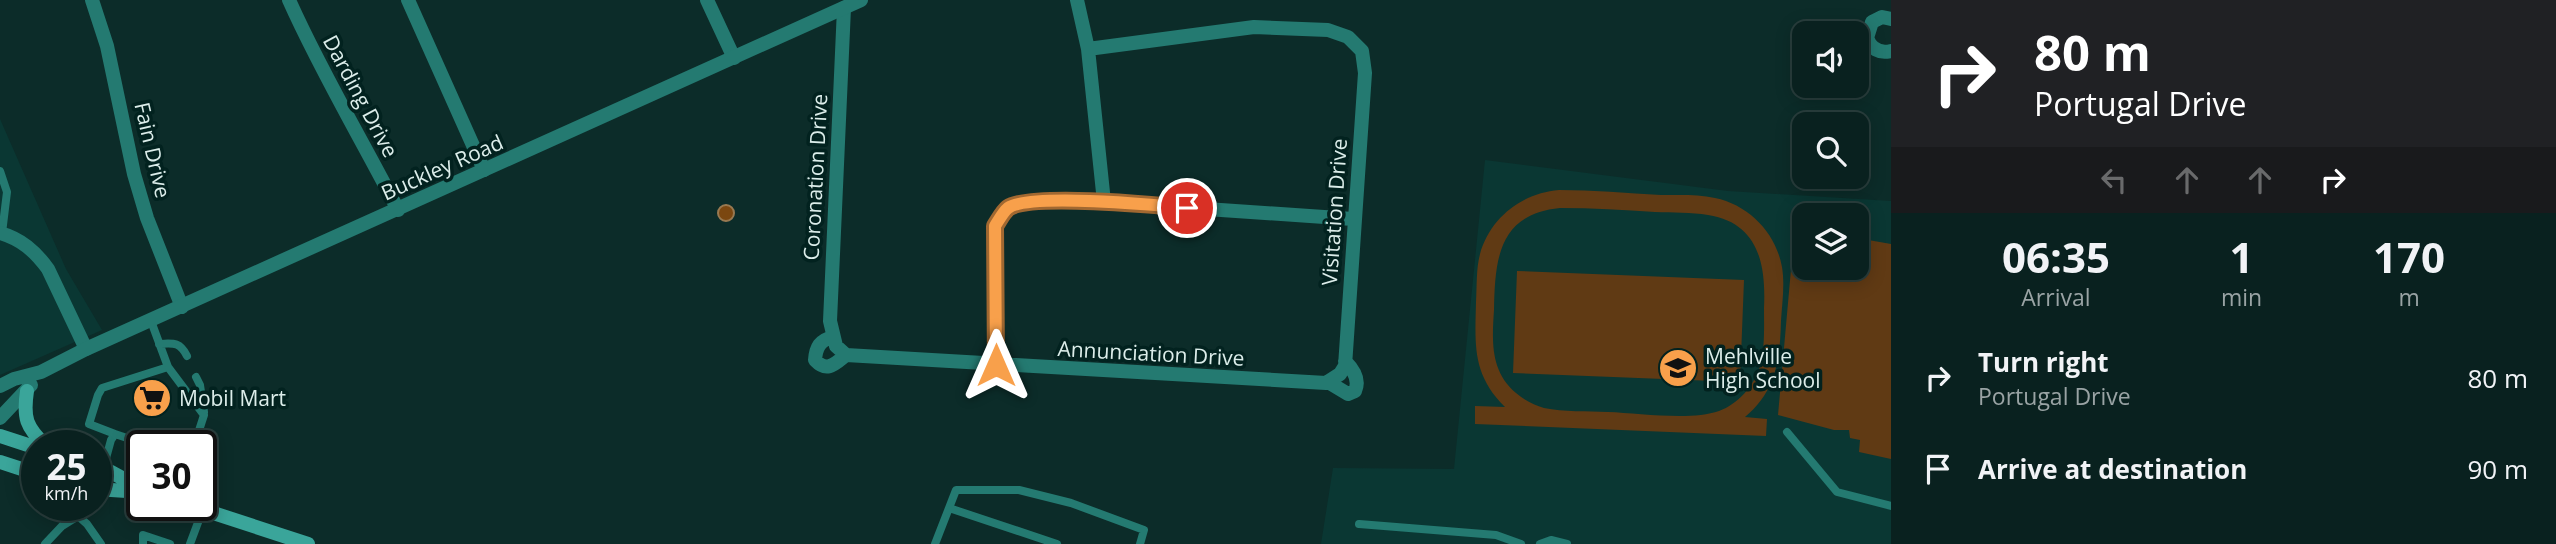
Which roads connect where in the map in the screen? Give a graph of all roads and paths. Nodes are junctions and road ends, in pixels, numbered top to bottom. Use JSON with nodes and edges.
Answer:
{"nodes":[{"id":1,"x":92,"y":0,"type":"edge"},
{"id":2,"x":289,"y":0,"type":"edge"},
{"id":3,"x":408,"y":0,"type":"edge"},
{"id":4,"x":707,"y":0,"type":"edge"},
{"id":5,"x":861,"y":0,"type":"edge"},
{"id":6,"x":1077,"y":0,"type":"edge"},
{"id":7,"x":844,"y":8,"type":"junction"},
{"id":8,"x":1891,"y":19,"type":"edge"},
{"id":9,"x":1088,"y":48,"type":"junction"},
{"id":10,"x":1891,"y":51,"type":"edge"},
{"id":11,"x":734,"y":58,"type":"junction"},
{"id":12,"x":484,"y":170,"type":"junction"},
{"id":13,"x":0,"y":171,"type":"edge"},
{"id":14,"x":1104,"y":202,"type":"junction"},
{"id":15,"x":398,"y":210,"type":"junction"},
{"id":16,"x":1353,"y":219,"type":"junction"},
{"id":17,"x":1,"y":233,"type":"edge"},
{"id":18,"x":182,"y":307,"type":"junction"},
{"id":19,"x":151,"y":321,"type":"junction"},
{"id":20,"x":159,"y":344,"type":"junction"},
{"id":21,"x":838,"y":346,"type":"joint"},
{"id":22,"x":86,"y":349,"type":"junction"},
{"id":23,"x":187,"y":356,"type":"dead end"},
{"id":24,"x":996,"y":365,"type":"junction"},
{"id":25,"x":168,"y":367,"type":"junction"},
{"id":26,"x":41,"y":372,"type":"junction"},
{"id":27,"x":1338,"y":372,"type":"joint"},
{"id":28,"x":196,"y":376,"type":"dead end"},
{"id":29,"x":0,"y":386,"type":"edge"},
{"id":30,"x":27,"y":391,"type":"junction"},
{"id":31,"x":204,"y":415,"type":"junction"},
{"id":32,"x":0,"y":418,"type":"edge"},
{"id":33,"x":32,"y":430,"type":"edge"},
{"id":34,"x":199,"y":430,"type":"edge"},
{"id":35,"x":1787,"y":432,"type":"dead end"},
{"id":36,"x":115,"y":434,"type":"junction"},
{"id":37,"x":0,"y":436,"type":"edge"},
{"id":38,"x":112,"y":438,"type":"edge"},
{"id":39,"x":126,"y":438,"type":"edge"},
{"id":40,"x":21,"y":443,"type":"edge"},
{"id":41,"x":0,"y":462,"type":"edge"},
{"id":42,"x":21,"y":469,"type":"edge"},
{"id":43,"x":1891,"y":506,"type":"edge"},
{"id":44,"x":949,"y":508,"type":"junction"},
{"id":45,"x":217,"y":513,"type":"edge"},
{"id":46,"x":70,"y":521,"type":"edge"},
{"id":47,"x":84,"y":521,"type":"edge"},
{"id":48,"x":195,"y":521,"type":"edge"},
{"id":49,"x":1359,"y":524,"type":"dead end"},
{"id":50,"x":1541,"y":543,"type":"edge"},
{"id":51,"x":45,"y":544,"type":"edge"},
{"id":52,"x":101,"y":544,"type":"edge"},
{"id":53,"x":143,"y":544,"type":"edge"},
{"id":54,"x":170,"y":544,"type":"edge"},
{"id":55,"x":190,"y":544,"type":"edge"},
{"id":56,"x":308,"y":544,"type":"edge"},
{"id":57,"x":935,"y":544,"type":"edge"},
{"id":58,"x":1057,"y":544,"type":"edge"},
{"id":59,"x":1140,"y":544,"type":"edge"},
{"id":60,"x":1521,"y":544,"type":"edge"},
{"id":61,"x":1566,"y":544,"type":"edge"}],
"edges":[{"from":1,"to":18,"type":"street","name":"Fain Drive"},
{"from":2,"to":15,"type":"street","name":"Darding Drive"},
{"from":3,"to":12,"type":"street"},
{"from":4,"to":11,"type":"street"},
{"from":5,"to":7,"type":"street","name":"Buckley Road"},
{"from":6,"to":9,"type":"street"},
{"from":7,"to":11,"type":"street","name":"Buckley Road"},
{"from":7,"to":21,"type":"street","name":"Coronation Drive"},
{"from":8,"to":10,"type":"street"},
{"from":9,"to":14,"type":"street"},
{"from":9,"to":16,"type":"street","name":"Visitation Drive"},
{"from":11,"to":12,"type":"street","name":"Buckley Road"},
{"from":12,"to":15,"type":"street","name":"Buckley Road"},
{"from":13,"to":17,"type":"lane"},
{"from":14,"to":16,"type":"street"},
{"from":14,"to":24,"type":"street"},
{"from":15,"to":18,"type":"street","name":"Buckley Road"},
{"from":16,"to":27,"type":"street","name":"Visitation Drive"},
{"from":17,"to":22,"type":"street"},
{"from":18,"to":19,"type":"street","name":"Buckley Road"},
{"from":19,"to":20,"type":"lane"},
{"from":19,"to":22,"type":"street","name":"Buckley Road"},
{"from":20,"to":23,"type":"lane"},
{"from":20,"to":25,"type":"lane"},
{"from":21,"to":24,"type":"street","name":"Annunciation Drive"},
{"from":22,"to":26,"type":"street","name":"Buckley Road"},
{"from":24,"to":27,"type":"street","name":"Annunciation Drive"},
{"from":25,"to":31,"type":"lane"},
{"from":25,"to":36,"type":"lane"},
{"from":26,"to":29,"type":"street","name":"Buckley Road"},
{"from":26,"to":30,"type":"street","name":"Buckley Road"},
{"from":28,"to":31,"type":"lane"},
{"from":30,"to":32,"type":"street","name":"Buckley Road"},
{"from":30,"to":33,"type":"main road"},
{"from":31,"to":34,"type":"lane"},
{"from":35,"to":43,"type":"lane"},
{"from":36,"to":38,"type":"lane"},
{"from":36,"to":39,"type":"lane"},
{"from":37,"to":40,"type":"main road"},
{"from":41,"to":42,"type":"main road"},
{"from":44,"to":57,"type":"lane"},
{"from":44,"to":58,"type":"lane"},
{"from":44,"to":59,"type":"lane"},
{"from":45,"to":56,"type":"main road"},
{"from":46,"to":51,"type":"lane"},
{"from":47,"to":52,"type":"lane"},
{"from":48,"to":55,"type":"lane"},
{"from":49,"to":60,"type":"lane"},
{"from":50,"to":61,"type":"lane"},
{"from":53,"to":54,"type":"lane"}]}
